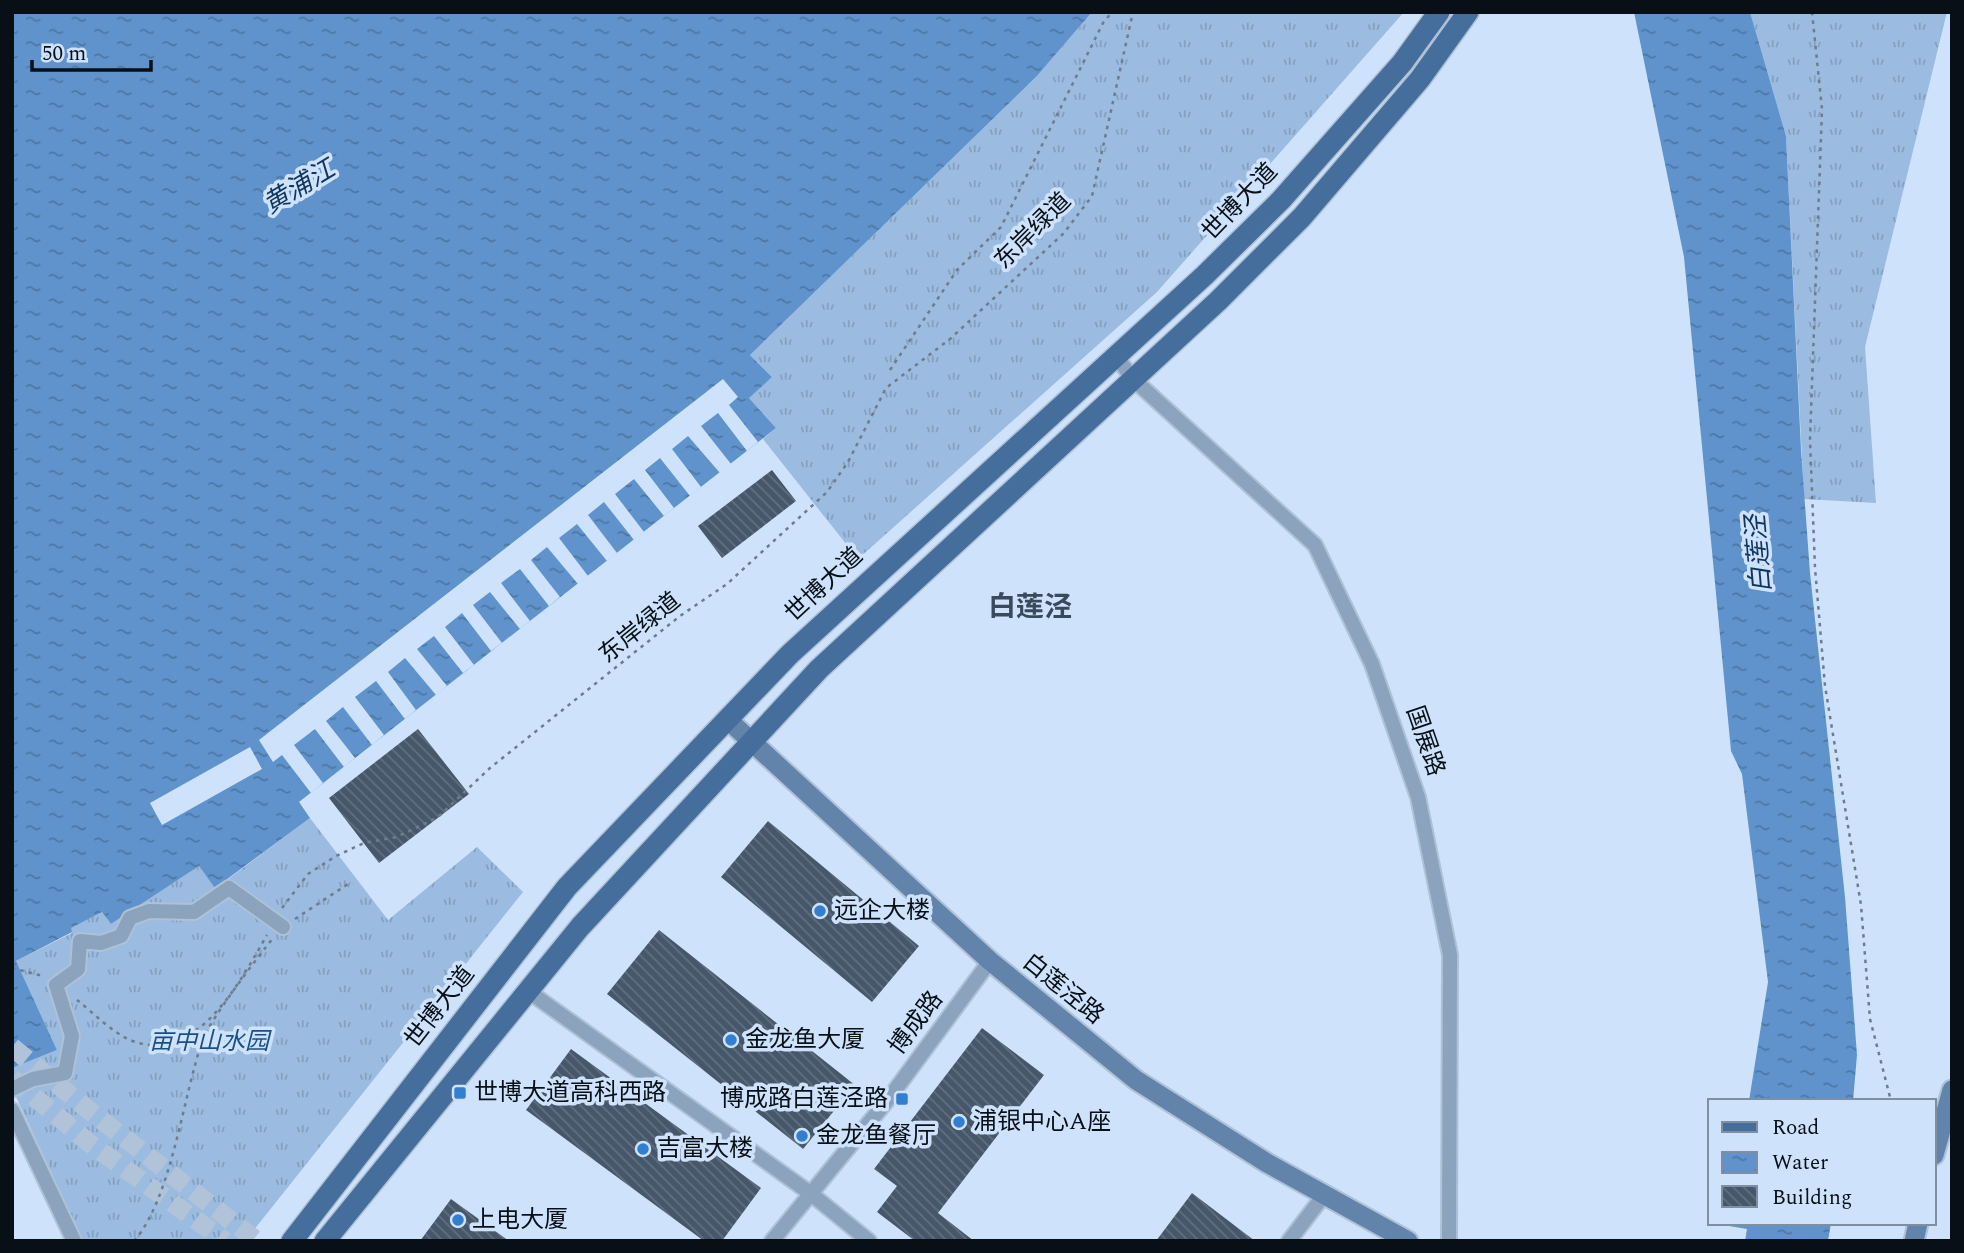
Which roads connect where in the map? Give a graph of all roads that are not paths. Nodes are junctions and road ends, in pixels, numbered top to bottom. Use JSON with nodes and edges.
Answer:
{"nodes":[{"id":1,"x":1440,"y":12,"type":"edge"},
{"id":2,"x":1468,"y":12,"type":"edge"},
{"id":3,"x":1116,"y":356,"type":"junction"},
{"id":4,"x":1132,"y":378,"type":"junction"},
{"id":5,"x":727,"y":719,"type":"junction"},
{"id":6,"x":751,"y":741,"type":"junction"},
{"id":7,"x":279,"y":924,"type":"road end"},
{"id":8,"x":990,"y":961,"type":"junction"},
{"id":9,"x":528,"y":991,"type":"junction"},
{"id":10,"x":12,"y":1089,"type":"edge"},
{"id":11,"x":1952,"y":1090,"type":"edge"},
{"id":12,"x":12,"y":1110,"type":"edge"},
{"id":13,"x":1936,"y":1148,"type":"edge"},
{"id":14,"x":810,"y":1193,"type":"junction"},
{"id":15,"x":1324,"y":1195,"type":"junction"},
{"id":16,"x":1403,"y":1240,"type":"edge"},
{"id":17,"x":74,"y":1241,"type":"edge"},
{"id":18,"x":292,"y":1241,"type":"edge"},
{"id":19,"x":325,"y":1241,"type":"edge"},
{"id":20,"x":772,"y":1241,"type":"edge"},
{"id":21,"x":869,"y":1241,"type":"edge"},
{"id":22,"x":1289,"y":1241,"type":"edge"},
{"id":23,"x":1449,"y":1241,"type":"edge"}],
"edges":[{"from":1,"to":3,"type":"main road","name":"世博大道"},
{"from":2,"to":4,"type":"main road"},
{"from":3,"to":4,"type":"street","name":"国展路"},
{"from":3,"to":5,"type":"main road","name":"世博大道"},
{"from":4,"to":6,"type":"main road"},
{"from":4,"to":23,"type":"street","name":"国展路"},
{"from":5,"to":6,"type":"street","name":"白莲泾路"},
{"from":5,"to":18,"type":"main road","name":"世博大道"},
{"from":6,"to":8,"type":"street","name":"白莲泾路"},
{"from":6,"to":9,"type":"main road"},
{"from":7,"to":10,"type":"street"},
{"from":8,"to":14,"type":"street","name":"博成路"},
{"from":8,"to":15,"type":"street","name":"白莲泾路"},
{"from":9,"to":14,"type":"street"},
{"from":9,"to":19,"type":"main road"},
{"from":11,"to":13,"type":"street"},
{"from":12,"to":17,"type":"street"},
{"from":14,"to":20,"type":"street","name":"博成路"},
{"from":14,"to":21,"type":"street"},
{"from":15,"to":16,"type":"street","name":"白莲泾路"},
{"from":15,"to":22,"type":"street"}]}
